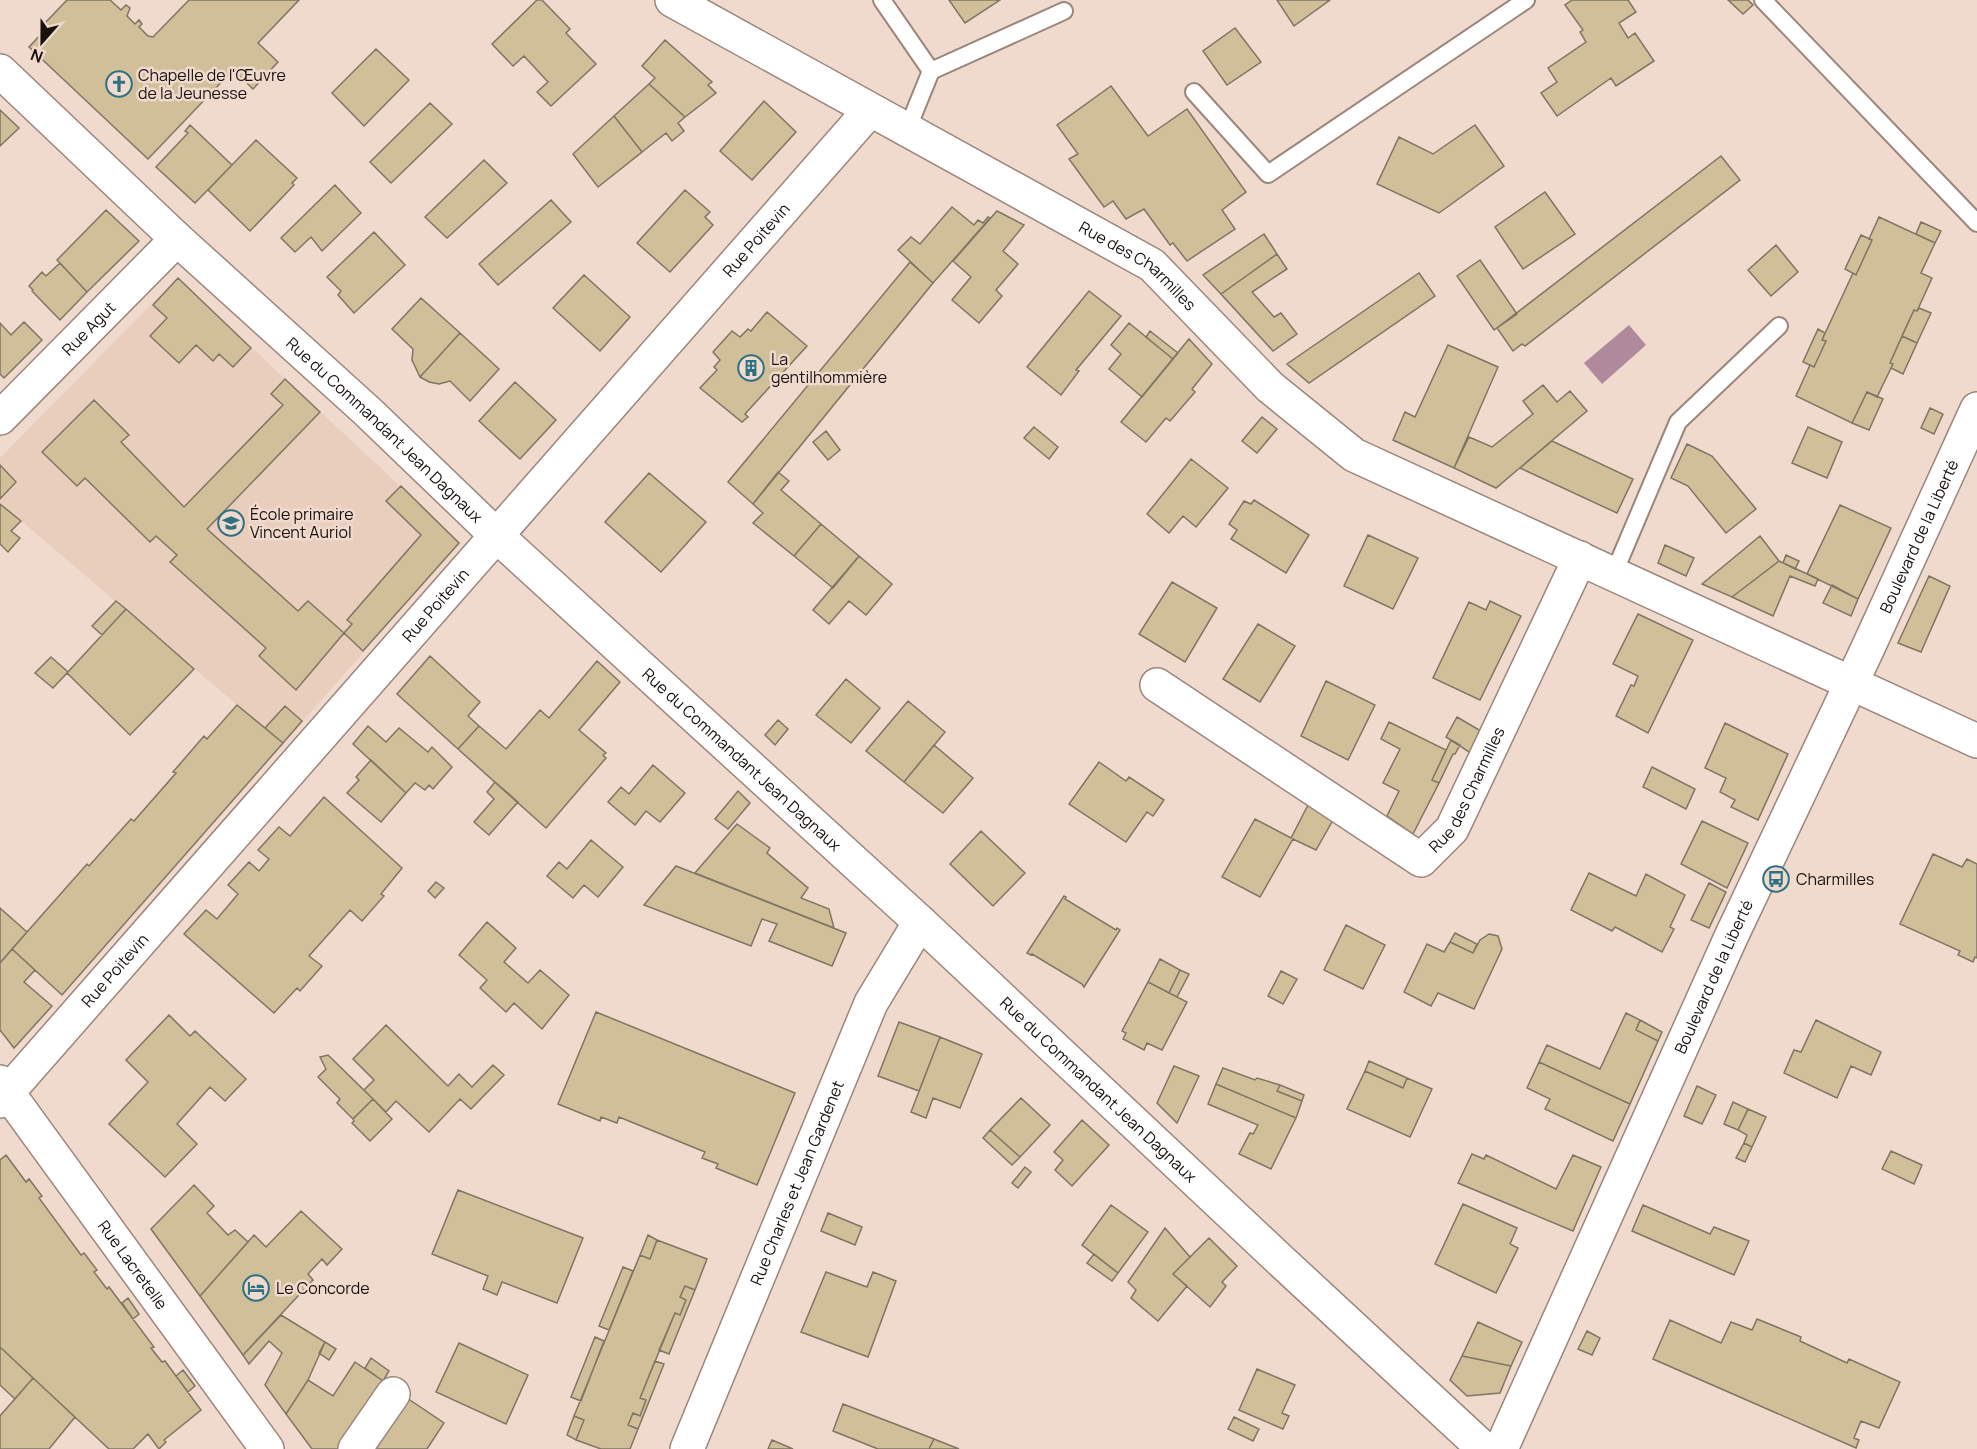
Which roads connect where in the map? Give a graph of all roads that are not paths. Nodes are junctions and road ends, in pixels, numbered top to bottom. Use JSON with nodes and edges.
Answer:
{"nodes":[{"id":1,"x":672,"y":0,"type":"edge"},
{"id":2,"x":882,"y":0,"type":"edge"},
{"id":3,"x":1526,"y":0,"type":"edge"},
{"id":4,"x":1763,"y":0,"type":"edge"},
{"id":5,"x":1064,"y":11,"type":"dead end"},
{"id":6,"x":0,"y":70,"type":"edge"},
{"id":7,"x":931,"y":71,"type":"junction"},
{"id":8,"x":1194,"y":92,"type":"dead end"},
{"id":9,"x":870,"y":110,"type":"junction"},
{"id":10,"x":908,"y":130,"type":"junction"},
{"id":11,"x":1977,"y":224,"type":"edge"},
{"id":12,"x":177,"y":239,"type":"junction"},
{"id":13,"x":1779,"y":326,"type":"dead end"},
{"id":14,"x":1977,"y":409,"type":"edge"},
{"id":15,"x":0,"y":418,"type":"edge"},
{"id":16,"x":497,"y":536,"type":"junction"},
{"id":17,"x":1580,"y":558,"type":"junction"},
{"id":18,"x":1614,"y":573,"type":"junction"},
{"id":19,"x":1852,"y":682,"type":"junction"},
{"id":20,"x":1157,"y":685,"type":"dead end"},
{"id":21,"x":1977,"y":741,"type":"edge"},
{"id":22,"x":920,"y":922,"type":"junction"},
{"id":23,"x":2,"y":1092,"type":"edge"},
{"id":24,"x":393,"y":1394,"type":"dead end"},
{"id":25,"x":267,"y":1449,"type":"edge"},
{"id":26,"x":355,"y":1449,"type":"edge"},
{"id":27,"x":687,"y":1449,"type":"edge"},
{"id":28,"x":1484,"y":1449,"type":"edge"},
{"id":29,"x":1501,"y":1449,"type":"edge"}],
"edges":[{"from":1,"to":9,"type":"street","name":"Rue des Charmilles"},
{"from":2,"to":7,"type":"lane"},
{"from":3,"to":8,"type":"lane"},
{"from":4,"to":11,"type":"lane"},
{"from":5,"to":7,"type":"lane"},
{"from":6,"to":12,"type":"street","name":"Rue du Commandant Jean Dagnaux"},
{"from":7,"to":10,"type":"lane"},
{"from":9,"to":10,"type":"street","name":"Rue des Charmilles"},
{"from":9,"to":16,"type":"street","name":"Rue Poitevin"},
{"from":10,"to":17,"type":"street","name":"Rue des Charmilles"},
{"from":12,"to":15,"type":"street","name":"Rue Agut"},
{"from":12,"to":16,"type":"street","name":"Rue du Commandant Jean Dagnaux"},
{"from":13,"to":18,"type":"lane"},
{"from":14,"to":19,"type":"street","name":"Boulevard de la Liberté"},
{"from":16,"to":22,"type":"street","name":"Rue du Commandant Jean Dagnaux"},
{"from":16,"to":23,"type":"street","name":"Rue Poitevin"},
{"from":17,"to":18,"type":"street","name":"Rue des Charmilles"},
{"from":17,"to":20,"type":"street","name":"Rue des Charmilles"},
{"from":18,"to":19,"type":"street","name":"Rue des Charmilles"},
{"from":19,"to":21,"type":"street","name":"Rue des Charmilles"},
{"from":19,"to":29,"type":"street","name":"Boulevard de la Liberté"},
{"from":22,"to":27,"type":"street","name":"Rue Charles et Jean Gardenet"},
{"from":22,"to":28,"type":"street","name":"Rue du Commandant Jean Dagnaux"},
{"from":23,"to":25,"type":"street","name":"Rue Lacretelle"},
{"from":24,"to":26,"type":"street"}]}
